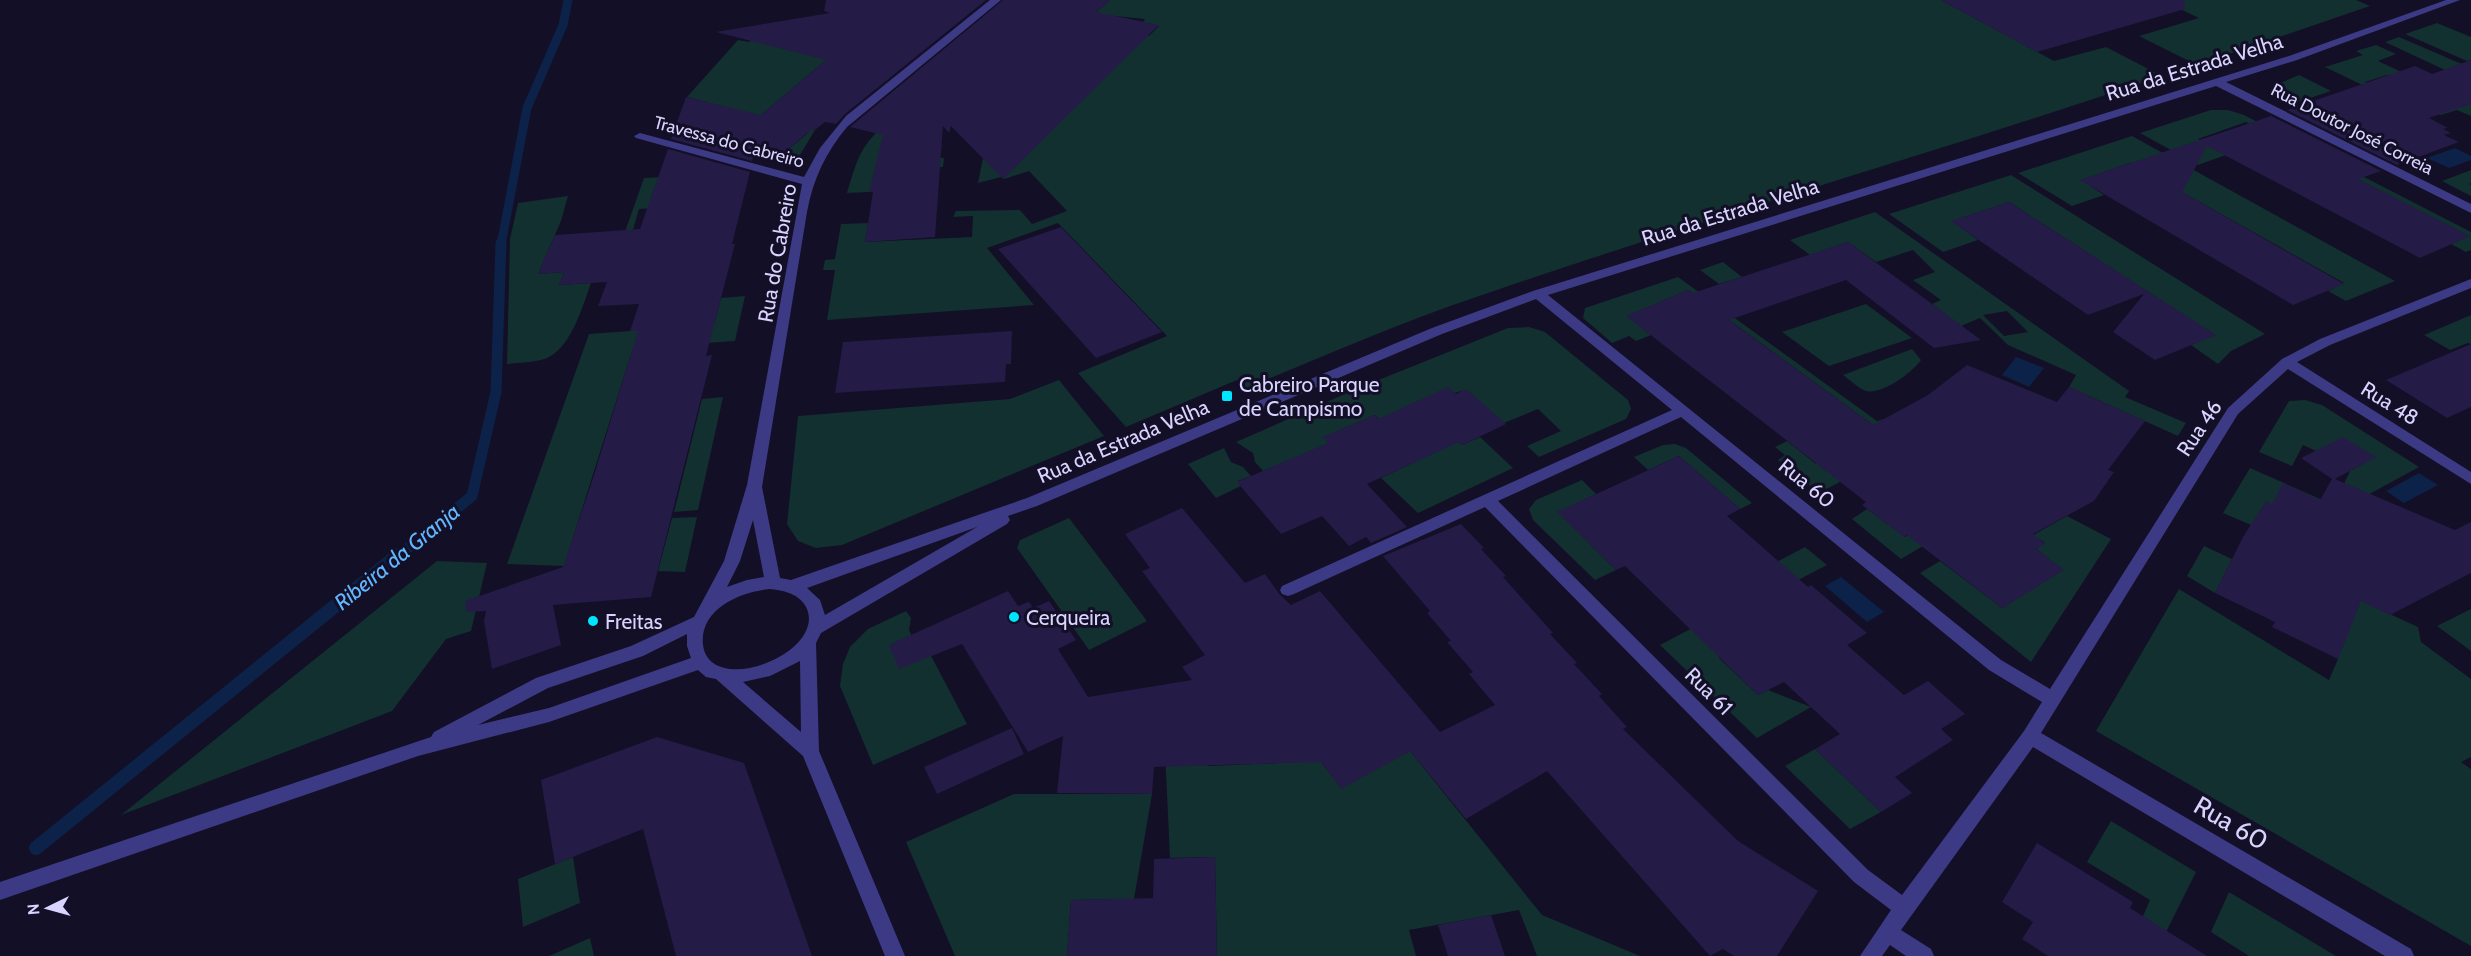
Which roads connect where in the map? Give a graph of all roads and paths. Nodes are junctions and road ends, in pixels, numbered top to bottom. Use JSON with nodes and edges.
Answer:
{"nodes":[{"id":1,"x":996,"y":0,"type":"edge"},
{"id":2,"x":2455,"y":0,"type":"edge"},
{"id":3,"x":2217,"y":82,"type":"junction"},
{"id":4,"x":640,"y":136,"type":"dead end"},
{"id":5,"x":808,"y":182,"type":"junction"},
{"id":6,"x":2471,"y":209,"type":"edge"},
{"id":7,"x":2471,"y":283,"type":"edge"},
{"id":8,"x":1538,"y":294,"type":"junction"},
{"id":9,"x":2287,"y":362,"type":"junction"},
{"id":10,"x":1682,"y":411,"type":"junction"},
{"id":11,"x":2471,"y":479,"type":"edge"},
{"id":12,"x":755,"y":485,"type":"junction"},
{"id":13,"x":1487,"y":499,"type":"junction"},
{"id":14,"x":1032,"y":502,"type":"junction"},
{"id":15,"x":773,"y":582,"type":"junction"},
{"id":16,"x":793,"y":586,"type":"junction"},
{"id":17,"x":1288,"y":590,"type":"dead end"},
{"id":18,"x":703,"y":615,"type":"junction"},
{"id":19,"x":812,"y":636,"type":"junction"},
{"id":20,"x":701,"y":662,"type":"junction"},
{"id":21,"x":721,"y":674,"type":"junction"},
{"id":22,"x":2052,"y":699,"type":"junction"},
{"id":23,"x":2030,"y":736,"type":"junction"},
{"id":24,"x":418,"y":748,"type":"junction"},
{"id":25,"x":810,"y":751,"type":"junction"},
{"id":26,"x":0,"y":891,"type":"edge"},
{"id":27,"x":1905,"y":909,"type":"junction"},
{"id":28,"x":1887,"y":932,"type":"junction"},
{"id":29,"x":895,"y":956,"type":"edge"},
{"id":30,"x":1870,"y":956,"type":"edge"},
{"id":31,"x":1924,"y":956,"type":"edge"},
{"id":32,"x":2404,"y":956,"type":"edge"}],
"edges":[{"from":1,"to":5,"type":"street","name":"Rua do Cabreiro"},
{"from":2,"to":3,"type":"street","name":"Rua da Estrada Velha"},
{"from":3,"to":6,"type":"street","name":"Rua Doutor José Correia"},
{"from":3,"to":8,"type":"street","name":"Rua da Estrada Velha"},
{"from":4,"to":5,"type":"street","name":"Travessa do Cabreiro"},
{"from":5,"to":12,"type":"street","name":"Rua do Cabreiro"},
{"from":7,"to":9,"type":"street","name":"Rua 46"},
{"from":8,"to":10,"type":"street","name":"Rua 60"},
{"from":8,"to":14,"type":"street","name":"Rua da Estrada Velha"},
{"from":9,"to":11,"type":"street","name":"Rua 48"},
{"from":9,"to":22,"type":"street","name":"Rua 46"},
{"from":10,"to":13,"type":"street"},
{"from":10,"to":22,"type":"street","name":"Rua 60"},
{"from":12,"to":15,"type":"street"},
{"from":12,"to":18,"type":"street"},
{"from":13,"to":17,"type":"street"},
{"from":13,"to":27,"type":"street","name":"Rua 61"},
{"from":14,"to":16,"type":"street","name":"Rua da Estrada Velha"},
{"from":14,"to":19,"type":"street","name":"Rua da Estrada Velha"},
{"from":15,"to":16,"type":"street"},
{"from":15,"to":18,"type":"street"},
{"from":16,"to":19,"type":"street"},
{"from":18,"to":20,"type":"street"},
{"from":18,"to":24,"type":"street"},
{"from":19,"to":21,"type":"street"},
{"from":19,"to":25,"type":"street"},
{"from":20,"to":21,"type":"street"},
{"from":20,"to":24,"type":"street"},
{"from":21,"to":25,"type":"street"},
{"from":22,"to":23,"type":"street"},
{"from":23,"to":27,"type":"street"},
{"from":23,"to":32,"type":"street","name":"Rua 60"},
{"from":24,"to":26,"type":"street"},
{"from":25,"to":29,"type":"street"},
{"from":27,"to":28,"type":"street"},
{"from":28,"to":30,"type":"street"},
{"from":28,"to":31,"type":"street"}]}
